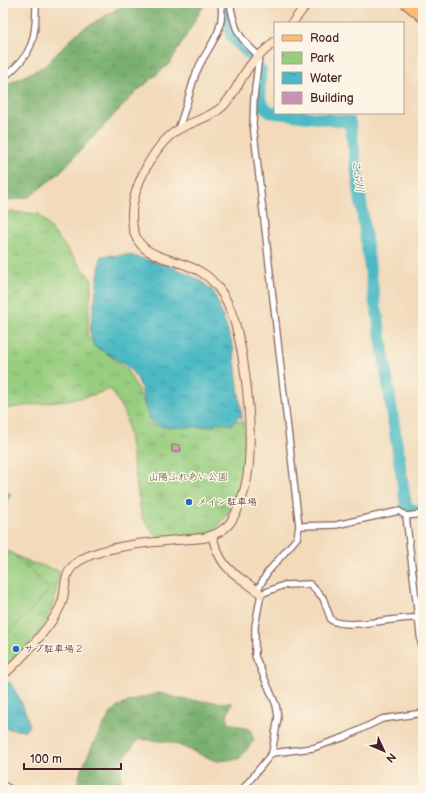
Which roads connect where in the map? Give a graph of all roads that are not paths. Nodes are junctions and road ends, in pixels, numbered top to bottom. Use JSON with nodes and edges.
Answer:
{"nodes":[{"id":1,"x":36,"y":3,"type":"edge"},
{"id":2,"x":221,"y":3,"type":"edge"},
{"id":3,"x":230,"y":3,"type":"edge"},
{"id":4,"x":308,"y":3,"type":"edge"},
{"id":5,"x":406,"y":3,"type":"edge"},
{"id":6,"x":423,"y":18,"type":"edge"},
{"id":7,"x":293,"y":22,"type":"edge"},
{"id":8,"x":274,"y":42,"type":"edge"},
{"id":9,"x":259,"y":56,"type":"junction"},
{"id":10,"x":3,"y":78,"type":"edge"},
{"id":11,"x":178,"y":130,"type":"junction"},
{"id":12,"x":423,"y":514,"type":"edge"},
{"id":13,"x":406,"y":516,"type":"junction"},
{"id":14,"x":299,"y":526,"type":"junction"},
{"id":15,"x":212,"y":536,"type":"junction"},
{"id":16,"x":259,"y":593,"type":"junction"},
{"id":17,"x":420,"y":617,"type":"edge"},
{"id":18,"x":423,"y":659,"type":"edge"},
{"id":19,"x":3,"y":675,"type":"edge"},
{"id":20,"x":423,"y":713,"type":"edge"},
{"id":21,"x":272,"y":753,"type":"junction"},
{"id":22,"x":3,"y":785,"type":"edge"},
{"id":23,"x":12,"y":790,"type":"edge"},
{"id":24,"x":242,"y":790,"type":"edge"}],
"edges":[{"from":1,"to":10,"type":"street"},
{"from":2,"to":11,"type":"street"},
{"from":3,"to":9,"type":"street"},
{"from":4,"to":7,"type":"street"},
{"from":5,"to":6,"type":"main road"},
{"from":8,"to":9,"type":"street"},
{"from":9,"to":11,"type":"street"},
{"from":9,"to":14,"type":"street"},
{"from":11,"to":15,"type":"street"},
{"from":12,"to":13,"type":"street"},
{"from":13,"to":14,"type":"street"},
{"from":13,"to":17,"type":"street"},
{"from":14,"to":16,"type":"street"},
{"from":15,"to":16,"type":"street"},
{"from":15,"to":19,"type":"street"},
{"from":16,"to":17,"type":"street"},
{"from":16,"to":21,"type":"street"},
{"from":17,"to":18,"type":"street"},
{"from":20,"to":21,"type":"street"},
{"from":21,"to":24,"type":"street"},
{"from":22,"to":23,"type":"street"}]}
